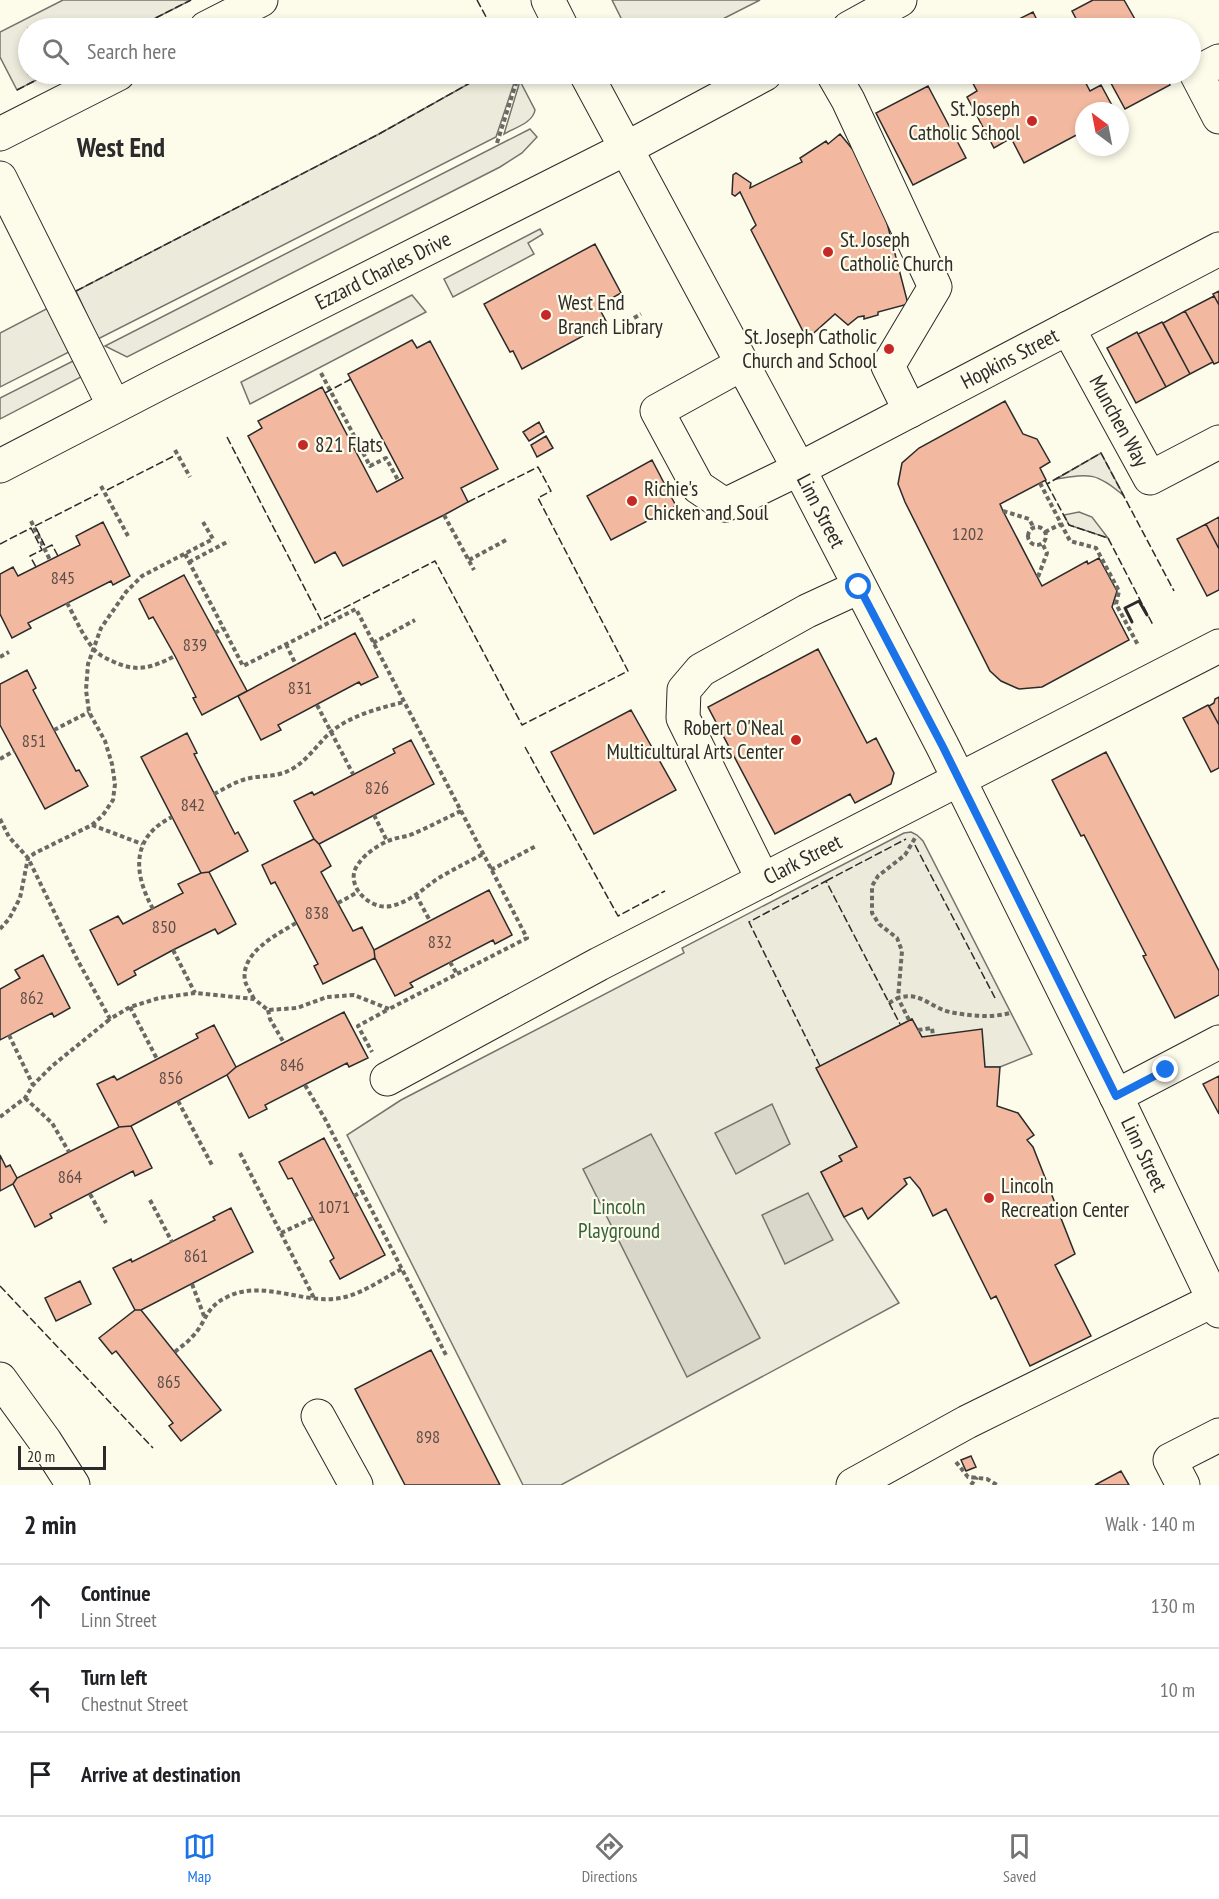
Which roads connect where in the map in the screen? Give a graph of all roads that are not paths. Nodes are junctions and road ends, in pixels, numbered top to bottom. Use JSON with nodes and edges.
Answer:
{"nodes":[{"id":1,"x":261,"y":0,"type":"edge"},
{"id":2,"x":548,"y":0,"type":"edge"},
{"id":3,"x":900,"y":0,"type":"edge"},
{"id":4,"x":226,"y":18,"type":"edge"},
{"id":5,"x":557,"y":18,"type":"edge"},
{"id":6,"x":867,"y":18,"type":"edge"},
{"id":7,"x":1219,"y":61,"type":"edge"},
{"id":8,"x":1201,"y":70,"type":"edge"},
{"id":9,"x":1201,"y":83,"type":"edge"},
{"id":10,"x":98,"y":84,"type":"edge"},
{"id":11,"x":591,"y":84,"type":"edge"},
{"id":12,"x":746,"y":84,"type":"edge"},
{"id":13,"x":839,"y":84,"type":"edge"},
{"id":14,"x":1219,"y":117,"type":"edge"},
{"id":15,"x":0,"y":134,"type":"edge"},
{"id":16,"x":625,"y":149,"type":"junction"},
{"id":17,"x":0,"y":178,"type":"edge"},
{"id":18,"x":1219,"y":249,"type":"edge"},
{"id":19,"x":1068,"y":328,"type":"junction"},
{"id":20,"x":742,"y":364,"type":"junction"},
{"id":21,"x":114,"y":406,"type":"junction"},
{"id":22,"x":910,"y":411,"type":"junction"},
{"id":23,"x":1219,"y":442,"type":"edge"},
{"id":24,"x":0,"y":466,"type":"edge"},
{"id":25,"x":799,"y":469,"type":"junction"},
{"id":26,"x":859,"y":587,"type":"junction"},
{"id":27,"x":1219,"y":646,"type":"edge"},
{"id":28,"x":959,"y":781,"type":"junction"},
{"id":29,"x":763,"y":880,"type":"junction"},
{"id":30,"x":1219,"y":1042,"type":"edge"},
{"id":31,"x":387,"y":1079,"type":"road end"},
{"id":32,"x":1116,"y":1096,"type":"junction"},
{"id":33,"x":1216,"y":1306,"type":"edge"},
{"id":34,"x":0,"y":1379,"type":"edge"},
{"id":35,"x":318,"y":1416,"type":"dead end"},
{"id":36,"x":1219,"y":1435,"type":"edge"},
{"id":37,"x":72,"y":1485,"type":"edge"},
{"id":38,"x":356,"y":1485,"type":"edge"},
{"id":39,"x":853,"y":1485,"type":"edge"},
{"id":40,"x":1183,"y":1485,"type":"edge"}],
"edges":[{"from":1,"to":4,"type":"street"},
{"from":2,"to":5,"type":"street"},
{"from":3,"to":6,"type":"street"},
{"from":7,"to":8,"type":"street"},
{"from":9,"to":14,"type":"street"},
{"from":10,"to":15,"type":"street"},
{"from":11,"to":16,"type":"street","name":"Linn Street"},
{"from":12,"to":16,"type":"street","name":"Ezzard Charles Drive"},
{"from":13,"to":22,"type":"street"},
{"from":16,"to":20,"type":"street","name":"Linn Street"},
{"from":16,"to":21,"type":"street","name":"Ezzard Charles Drive"},
{"from":17,"to":21,"type":"street"},
{"from":18,"to":19,"type":"street","name":"Hopkins Street"},
{"from":19,"to":22,"type":"street","name":"Hopkins Street"},
{"from":19,"to":23,"type":"street","name":"Munchen Way"},
{"from":20,"to":25,"type":"street","name":"Linn Street"},
{"from":20,"to":25,"type":"street","name":"Hopkins Street"},
{"from":21,"to":24,"type":"street","name":"Ezzard Charles Drive"},
{"from":22,"to":25,"type":"street","name":"Hopkins Street"},
{"from":25,"to":26,"type":"street","name":"Linn Street"},
{"from":26,"to":28,"type":"street","name":"Linn Street"},
{"from":26,"to":29,"type":"street"},
{"from":27,"to":28,"type":"street","name":"Clark Street"},
{"from":28,"to":29,"type":"street","name":"Clark Street"},
{"from":28,"to":32,"type":"street","name":"Linn Street"},
{"from":29,"to":31,"type":"street","name":"Clark Street"},
{"from":30,"to":32,"type":"street"},
{"from":32,"to":33,"type":"street","name":"Linn Street"},
{"from":33,"to":39,"type":"street"},
{"from":34,"to":37,"type":"street"},
{"from":35,"to":38,"type":"street"},
{"from":36,"to":40,"type":"street"}]}
